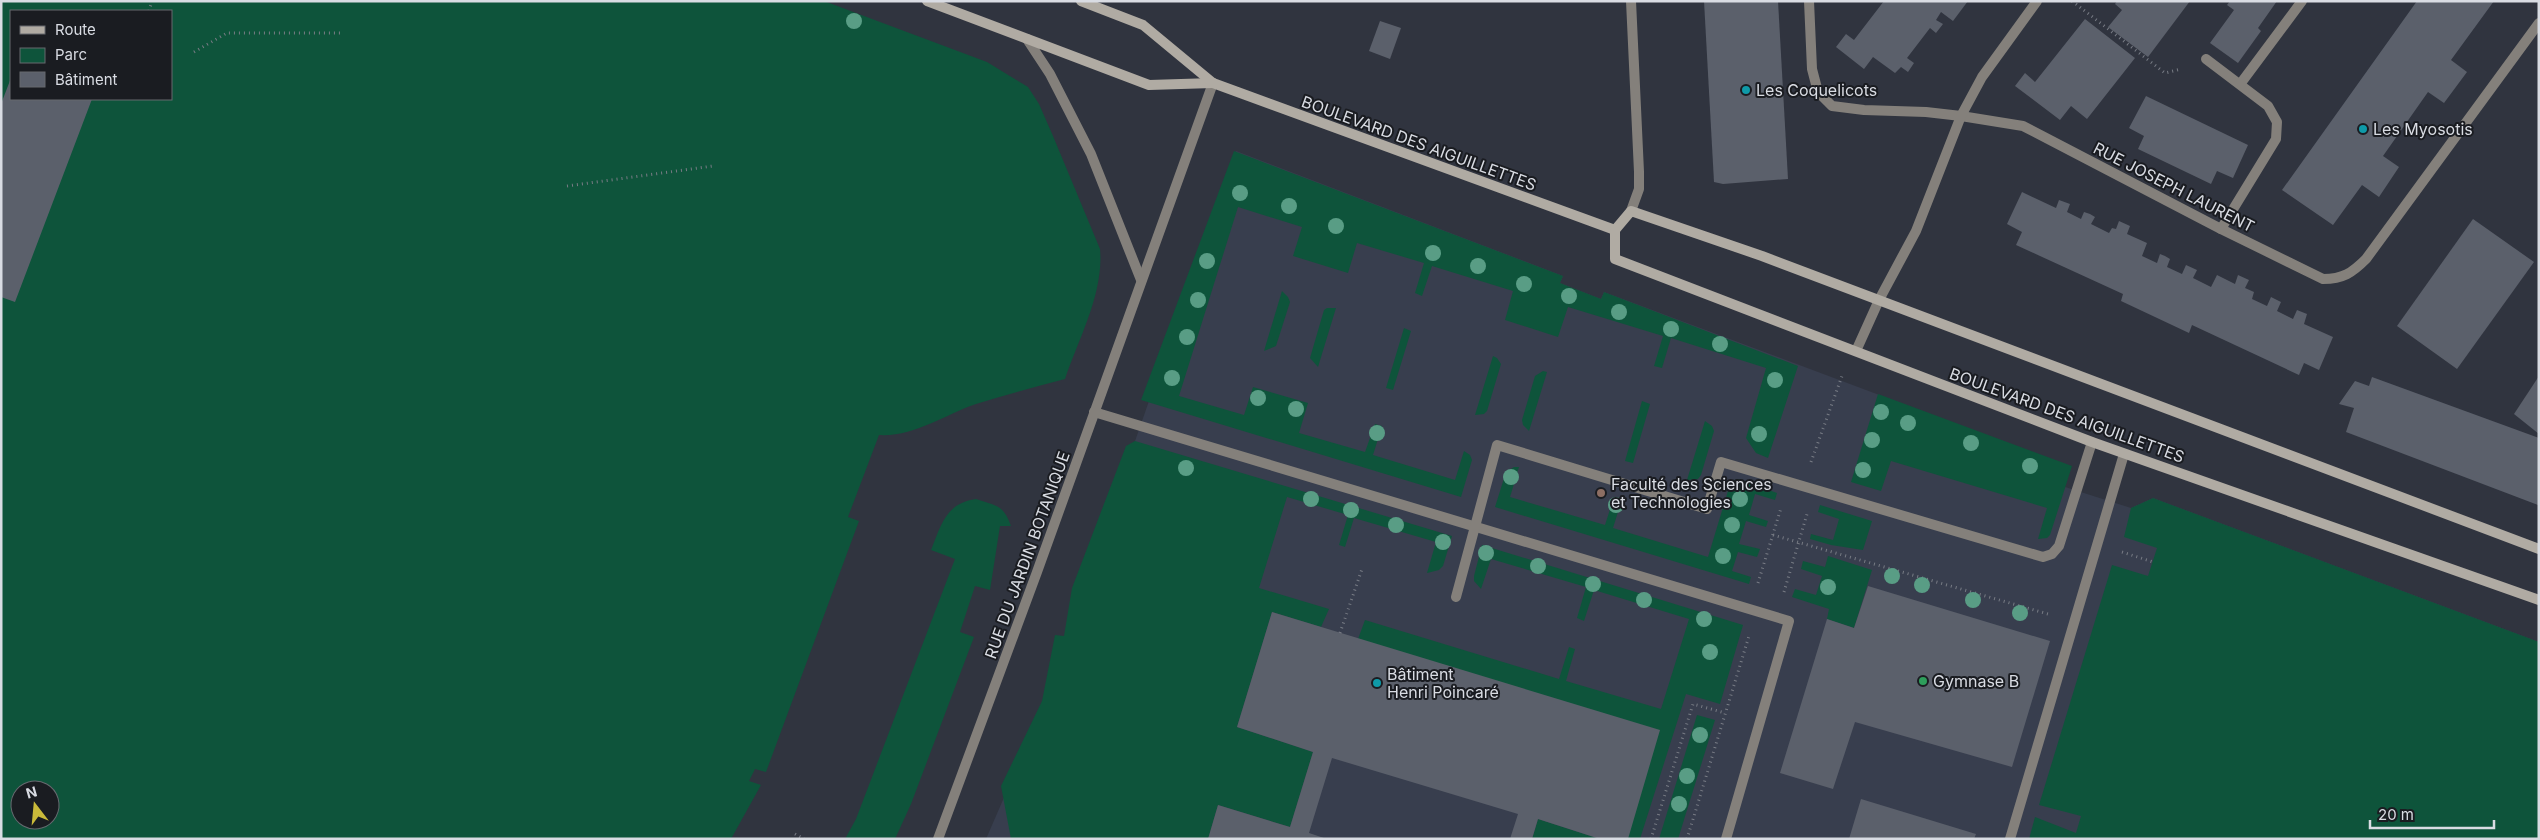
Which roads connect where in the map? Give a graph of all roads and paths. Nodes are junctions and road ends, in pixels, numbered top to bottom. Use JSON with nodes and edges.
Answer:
{"nodes":[{"id":1,"x":927,"y":1,"type":"edge"},
{"id":2,"x":1081,"y":1,"type":"edge"},
{"id":3,"x":1630,"y":1,"type":"edge"},
{"id":4,"x":1810,"y":1,"type":"edge"},
{"id":5,"x":2037,"y":1,"type":"edge"},
{"id":6,"x":2072,"y":1,"type":"edge"},
{"id":7,"x":2302,"y":1,"type":"edge"},
{"id":8,"x":2539,"y":23,"type":"edge"},
{"id":9,"x":342,"y":33,"type":"dead end"},
{"id":10,"x":1027,"y":39,"type":"junction"},
{"id":11,"x":194,"y":52,"type":"dead end"},
{"id":12,"x":2206,"y":60,"type":"joint"},
{"id":13,"x":1214,"y":83,"type":"junction"},
{"id":14,"x":2241,"y":83,"type":"junction"},
{"id":15,"x":1961,"y":116,"type":"junction"},
{"id":16,"x":713,"y":166,"type":"dead end"},
{"id":17,"x":567,"y":186,"type":"dead end"},
{"id":18,"x":1631,"y":211,"type":"junction"},
{"id":19,"x":2221,"y":229,"type":"junction"},
{"id":20,"x":1615,"y":230,"type":"junction"},
{"id":21,"x":1141,"y":280,"type":"junction"},
{"id":22,"x":1879,"y":300,"type":"junction"},
{"id":23,"x":1856,"y":351,"type":"junction"},
{"id":24,"x":1094,"y":412,"type":"junction"},
{"id":25,"x":2092,"y":442,"type":"junction"},
{"id":26,"x":2124,"y":454,"type":"junction"},
{"id":27,"x":1803,"y":486,"type":"junction"},
{"id":28,"x":1476,"y":526,"type":"junction"},
{"id":29,"x":1773,"y":535,"type":"junction"},
{"id":30,"x":2539,"y":549,"type":"edge"},
{"id":31,"x":1362,"y":568,"type":"dead end"},
{"id":32,"x":1456,"y":597,"type":"dead end"},
{"id":33,"x":2539,"y":600,"type":"edge"},
{"id":34,"x":1756,"y":612,"type":"junction"},
{"id":35,"x":2074,"y":622,"type":"junction"},
{"id":36,"x":1340,"y":633,"type":"dead end"},
{"id":37,"x":1725,"y":713,"type":"dead end"},
{"id":38,"x":795,"y":834,"type":"dead end"},
{"id":39,"x":804,"y":839,"type":"edge"},
{"id":40,"x":938,"y":839,"type":"edge"},
{"id":41,"x":1651,"y":839,"type":"edge"},
{"id":42,"x":1726,"y":839,"type":"edge"},
{"id":43,"x":2010,"y":839,"type":"edge"}],
"edges":[{"from":1,"to":10,"type":"main road","name":"BOULEVARD DES AIGUILLETTES"},
{"from":2,"to":13,"type":"main road","name":"BOULEVARD DES AIGUILLETTES"},
{"from":3,"to":18,"type":"street"},
{"from":4,"to":15,"type":"street","name":"RUE JOSEPH LAURENT"},
{"from":5,"to":15,"type":"street"},
{"from":6,"to":12,"type":"path"},
{"from":7,"to":14,"type":"street"},
{"from":8,"to":19,"type":"street","name":"RUE JOSEPH LAURENT"},
{"from":9,"to":11,"type":"path"},
{"from":10,"to":13,"type":"main road","name":"BOULEVARD DES AIGUILLETTES"},
{"from":10,"to":21,"type":"street"},
{"from":12,"to":14,"type":"street"},
{"from":13,"to":20,"type":"main road","name":"BOULEVARD DES AIGUILLETTES"},
{"from":13,"to":21,"type":"street","name":"RUE DU JARDIN BOTANIQUE"},
{"from":14,"to":19,"type":"street"},
{"from":15,"to":19,"type":"street","name":"RUE JOSEPH LAURENT"},
{"from":15,"to":22,"type":"street"},
{"from":16,"to":17,"type":"path"},
{"from":18,"to":20,"type":"main road"},
{"from":18,"to":22,"type":"main road"},
{"from":20,"to":23,"type":"main road","name":"BOULEVARD DES AIGUILLETTES"},
{"from":21,"to":24,"type":"street","name":"RUE DU JARDIN BOTANIQUE"},
{"from":22,"to":23,"type":"street"},
{"from":22,"to":30,"type":"main road"},
{"from":23,"to":25,"type":"main road","name":"BOULEVARD DES AIGUILLETTES"},
{"from":24,"to":28,"type":"street"},
{"from":24,"to":40,"type":"street","name":"RUE DU JARDIN BOTANIQUE"},
{"from":25,"to":26,"type":"main road","name":"BOULEVARD DES AIGUILLETTES"},
{"from":25,"to":27,"type":"street"},
{"from":26,"to":33,"type":"main road","name":"BOULEVARD DES AIGUILLETTES"},
{"from":26,"to":35,"type":"street"},
{"from":27,"to":28,"type":"street"},
{"from":27,"to":29,"type":"path"},
{"from":28,"to":32,"type":"street"},
{"from":28,"to":34,"type":"street"},
{"from":29,"to":34,"type":"path"},
{"from":29,"to":35,"type":"path"},
{"from":31,"to":36,"type":"path"},
{"from":34,"to":42,"type":"street"},
{"from":35,"to":43,"type":"street"},
{"from":37,"to":41,"type":"path"},
{"from":38,"to":39,"type":"path"}]}
